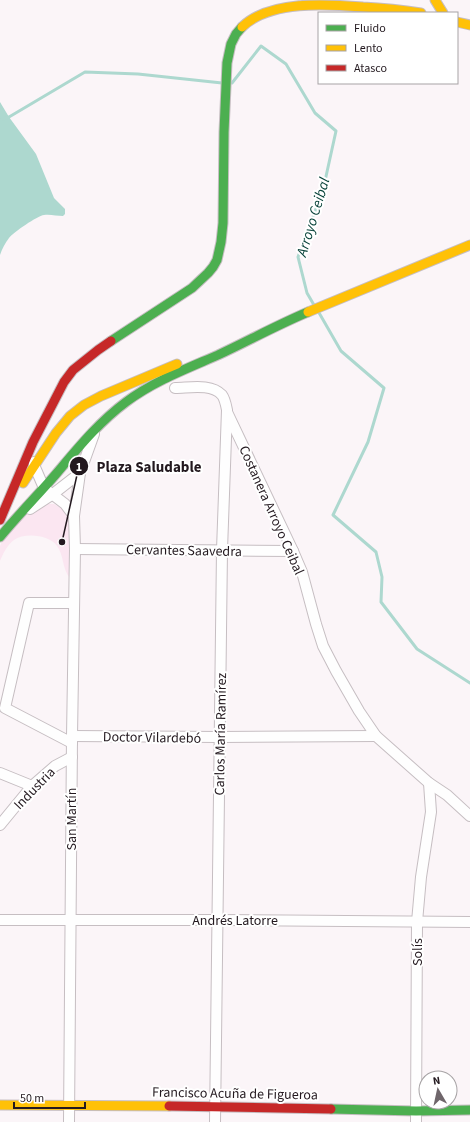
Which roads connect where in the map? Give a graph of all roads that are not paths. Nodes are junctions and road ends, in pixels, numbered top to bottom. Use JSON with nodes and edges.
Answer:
{"nodes":[{"id":1,"x":435,"y":0,"type":"edge"},
{"id":2,"x":414,"y":3,"type":"dead end"},
{"id":3,"x":405,"y":10,"type":"junction"},
{"id":4,"x":416,"y":12,"type":"edge"},
{"id":5,"x":442,"y":12,"type":"edge"},
{"id":6,"x":458,"y":15,"type":"edge"},
{"id":7,"x":470,"y":16,"type":"edge"},
{"id":8,"x":458,"y":22,"type":"edge"},
{"id":9,"x":470,"y":25,"type":"edge"},
{"id":10,"x":470,"y":236,"type":"edge"},
{"id":11,"x":470,"y":245,"type":"edge"},
{"id":12,"x":406,"y":271,"type":"junction"},
{"id":13,"x":267,"y":330,"type":"junction"},
{"id":14,"x":176,"y":388,"type":"dead end"},
{"id":15,"x":226,"y":410,"type":"junction"},
{"id":16,"x":95,"y":430,"type":"junction"},
{"id":17,"x":33,"y":442,"type":"junction"},
{"id":18,"x":34,"y":465,"type":"junction"},
{"id":19,"x":80,"y":473,"type":"junction"},
{"id":20,"x":44,"y":488,"type":"junction"},
{"id":21,"x":53,"y":494,"type":"junction"},
{"id":22,"x":2,"y":516,"type":"edge"},
{"id":23,"x":74,"y":516,"type":"junction"},
{"id":24,"x":15,"y":518,"type":"junction"},
{"id":25,"x":0,"y":537,"type":"edge"},
{"id":26,"x":75,"y":549,"type":"junction"},
{"id":27,"x":222,"y":550,"type":"junction"},
{"id":28,"x":293,"y":551,"type":"junction"},
{"id":29,"x":74,"y":603,"type":"junction"},
{"id":30,"x":376,"y":736,"type":"junction"},
{"id":31,"x":220,"y":738,"type":"junction"},
{"id":32,"x":72,"y":740,"type":"junction"},
{"id":33,"x":72,"y":757,"type":"junction"},
{"id":34,"x":0,"y":773,"type":"edge"},
{"id":35,"x":429,"y":783,"type":"junction"},
{"id":36,"x":32,"y":786,"type":"junction"},
{"id":37,"x":470,"y":816,"type":"edge"},
{"id":38,"x":0,"y":825,"type":"edge"},
{"id":39,"x":0,"y":920,"type":"edge"},
{"id":40,"x":217,"y":920,"type":"junction"},
{"id":41,"x":71,"y":921,"type":"junction"},
{"id":42,"x":417,"y":922,"type":"junction"},
{"id":43,"x":470,"y":922,"type":"edge"},
{"id":44,"x":0,"y":1105,"type":"edge"},
{"id":45,"x":69,"y":1106,"type":"junction"},
{"id":46,"x":215,"y":1106,"type":"junction"},
{"id":47,"x":470,"y":1110,"type":"edge"},
{"id":48,"x":416,"y":1111,"type":"junction"},
{"id":49,"x":69,"y":1122,"type":"edge"},
{"id":50,"x":215,"y":1122,"type":"edge"},
{"id":51,"x":416,"y":1122,"type":"edge"}],
"edges":[{"from":1,"to":5,"type":"street"},
{"from":2,"to":3,"type":"street"},
{"from":3,"to":4,"type":"street"},
{"from":3,"to":17,"type":"street"},
{"from":6,"to":7,"type":"street"},
{"from":8,"to":9,"type":"street"},
{"from":10,"to":12,"type":"street"},
{"from":11,"to":12,"type":"street"},
{"from":12,"to":13,"type":"street"},
{"from":13,"to":16,"type":"street"},
{"from":13,"to":18,"type":"street"},
{"from":14,"to":15,"type":"street","name":"Carlos María Ramírez"},
{"from":15,"to":27,"type":"street","name":"Carlos María Ramírez"},
{"from":15,"to":28,"type":"street","name":"Costanera Arroyo Ceibal"},
{"from":16,"to":19,"type":"street","name":"San Martín"},
{"from":16,"to":20,"type":"street"},
{"from":17,"to":18,"type":"street"},
{"from":17,"to":22,"type":"street"},
{"from":18,"to":20,"type":"street"},
{"from":18,"to":22,"type":"street"},
{"from":19,"to":21,"type":"street"},
{"from":19,"to":23,"type":"street","name":"San Martín"},
{"from":20,"to":21,"type":"street"},
{"from":20,"to":24,"type":"street"},
{"from":21,"to":23,"type":"street"},
{"from":21,"to":24,"type":"street"},
{"from":23,"to":26,"type":"street","name":"San Martín"},
{"from":24,"to":25,"type":"street"},
{"from":26,"to":27,"type":"street","name":"Cervantes Saavedra"},
{"from":26,"to":29,"type":"street","name":"San Martín"},
{"from":27,"to":28,"type":"street","name":"Cervantes Saavedra"},
{"from":27,"to":31,"type":"street","name":"Carlos María Ramírez"},
{"from":28,"to":30,"type":"street","name":"Costanera Arroyo Ceibal"},
{"from":29,"to":32,"type":"street","name":"San Martín"},
{"from":29,"to":32,"type":"street"},
{"from":30,"to":31,"type":"street","name":"Doctor Vilardebó"},
{"from":30,"to":35,"type":"street","name":"Costanera Arroyo Ceibal"},
{"from":31,"to":32,"type":"street","name":"Doctor Vilardebó"},
{"from":31,"to":40,"type":"street","name":"Carlos María Ramírez"},
{"from":32,"to":33,"type":"street","name":"San Martín"},
{"from":33,"to":36,"type":"street","name":"Industria"},
{"from":33,"to":41,"type":"street","name":"San Martín"},
{"from":34,"to":36,"type":"street"},
{"from":35,"to":37,"type":"street","name":"Costanera Arroyo Ceibal"},
{"from":35,"to":42,"type":"street","name":"Solís"},
{"from":36,"to":38,"type":"street","name":"Industria"},
{"from":39,"to":41,"type":"street","name":"Andrés Latorre"},
{"from":40,"to":41,"type":"street","name":"Andrés Latorre"},
{"from":40,"to":42,"type":"street","name":"Andrés Latorre"},
{"from":40,"to":46,"type":"street","name":"Carlos María Ramírez"},
{"from":41,"to":45,"type":"street","name":"San Martín"},
{"from":42,"to":43,"type":"street","name":"Andrés Latorre"},
{"from":42,"to":48,"type":"street","name":"Solís"},
{"from":44,"to":45,"type":"street","name":"Francisco Acuña de Figueroa"},
{"from":45,"to":46,"type":"street","name":"Francisco Acuña de Figueroa"},
{"from":45,"to":49,"type":"street","name":"San Martín"},
{"from":46,"to":48,"type":"street","name":"Francisco Acuña de Figueroa"},
{"from":46,"to":50,"type":"street","name":"Carlos María Ramírez"},
{"from":47,"to":48,"type":"street","name":"Francisco Acuña de Figueroa"},
{"from":48,"to":51,"type":"street","name":"Solís"}]}
